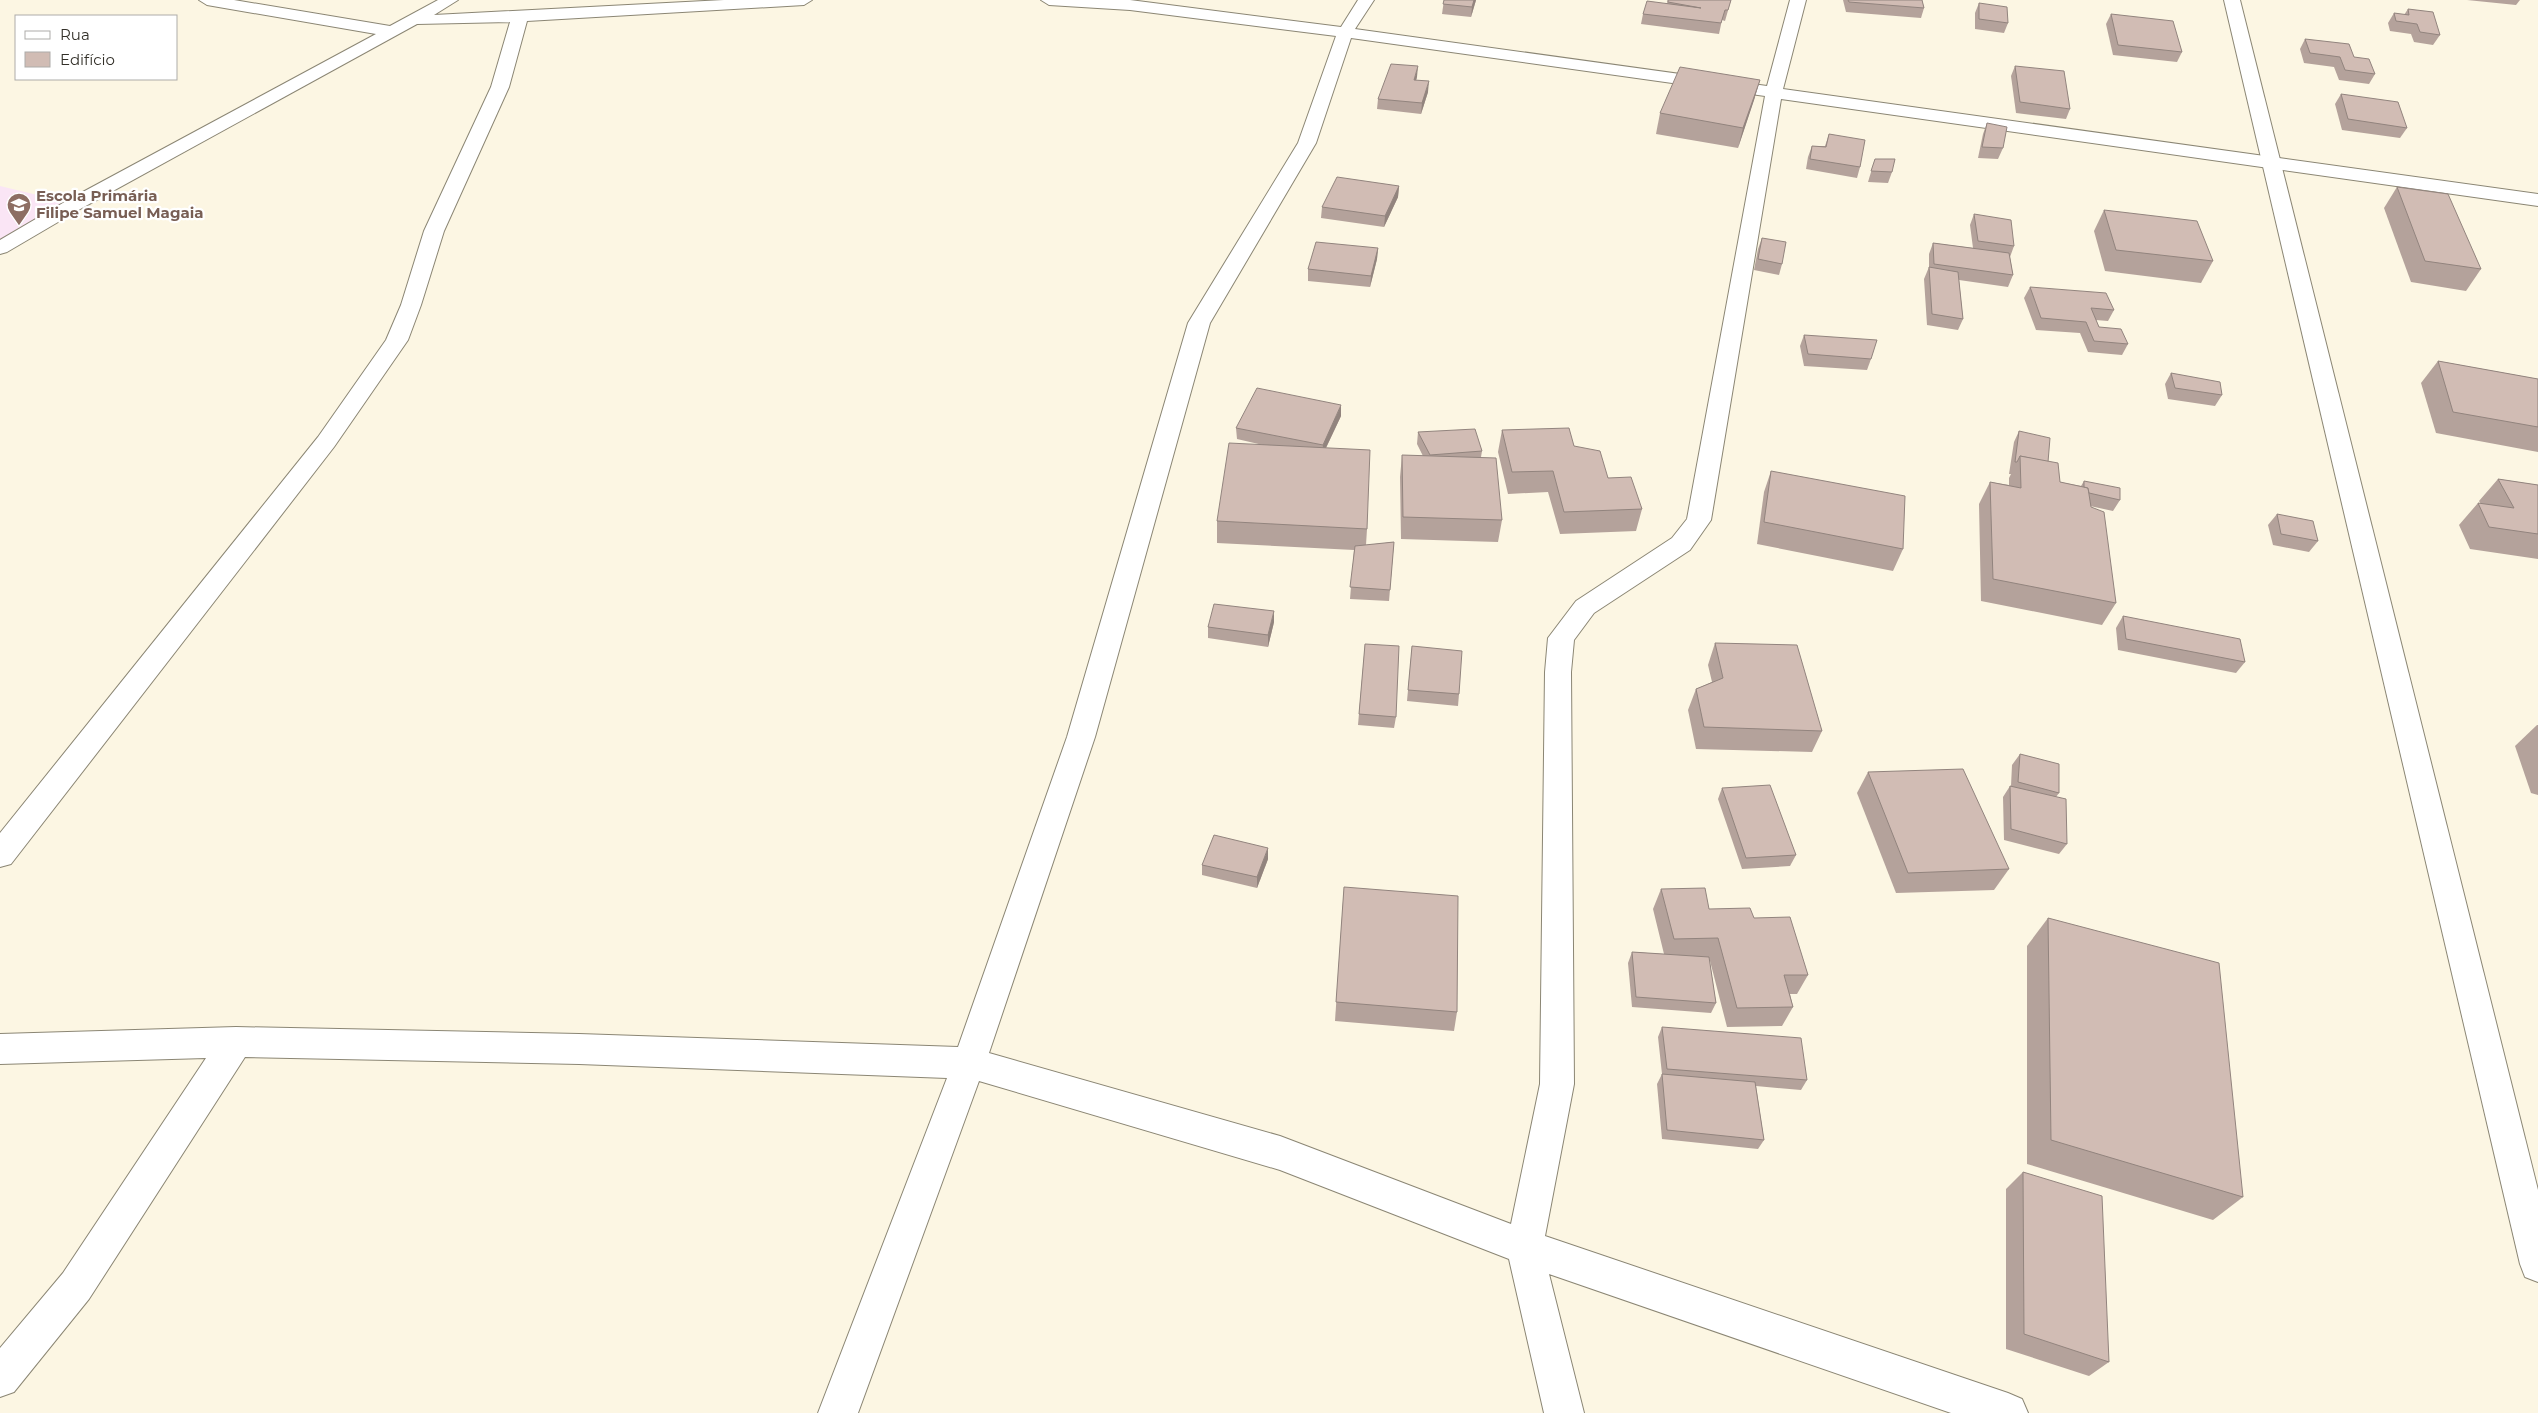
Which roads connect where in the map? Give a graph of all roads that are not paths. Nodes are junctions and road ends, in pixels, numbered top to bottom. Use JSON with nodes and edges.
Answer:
{"nodes":[{"id":1,"x":207,"y":0,"type":"edge"},
{"id":2,"x":450,"y":0,"type":"edge"},
{"id":3,"x":804,"y":0,"type":"edge"},
{"id":4,"x":1049,"y":0,"type":"edge"},
{"id":5,"x":1366,"y":0,"type":"edge"},
{"id":6,"x":1798,"y":0,"type":"edge"},
{"id":7,"x":2232,"y":0,"type":"edge"},
{"id":8,"x":520,"y":16,"type":"junction"},
{"id":9,"x":416,"y":20,"type":"junction"},
{"id":10,"x":394,"y":32,"type":"junction"},
{"id":11,"x":1345,"y":32,"type":"junction"},
{"id":12,"x":1774,"y":92,"type":"junction"},
{"id":13,"x":2272,"y":162,"type":"junction"},
{"id":14,"x":2538,"y":200,"type":"edge"},
{"id":15,"x":0,"y":248,"type":"edge"},
{"id":16,"x":0,"y":855,"type":"edge"},
{"id":17,"x":236,"y":1042,"type":"junction"},
{"id":18,"x":0,"y":1049,"type":"edge"},
{"id":19,"x":969,"y":1063,"type":"junction"},
{"id":20,"x":1524,"y":1246,"type":"junction"},
{"id":21,"x":2538,"y":1264,"type":"edge"},
{"id":22,"x":0,"y":1378,"type":"edge"},
{"id":23,"x":838,"y":1413,"type":"edge"},
{"id":24,"x":1564,"y":1413,"type":"edge"},
{"id":25,"x":2008,"y":1413,"type":"edge"}],
"edges":[{"from":1,"to":10,"type":"street"},
{"from":2,"to":9,"type":"street"},
{"from":3,"to":8,"type":"street"},
{"from":4,"to":11,"type":"street"},
{"from":5,"to":11,"type":"street"},
{"from":6,"to":12,"type":"street"},
{"from":7,"to":13,"type":"street"},
{"from":8,"to":9,"type":"street"},
{"from":8,"to":16,"type":"street"},
{"from":9,"to":10,"type":"street"},
{"from":10,"to":15,"type":"street"},
{"from":11,"to":12,"type":"street"},
{"from":11,"to":19,"type":"street"},
{"from":12,"to":13,"type":"street"},
{"from":12,"to":20,"type":"street"},
{"from":13,"to":14,"type":"street"},
{"from":13,"to":21,"type":"street"},
{"from":17,"to":18,"type":"street"},
{"from":17,"to":19,"type":"street"},
{"from":17,"to":22,"type":"street"},
{"from":19,"to":20,"type":"street"},
{"from":19,"to":23,"type":"street"},
{"from":20,"to":24,"type":"street"},
{"from":20,"to":25,"type":"street"}]}
